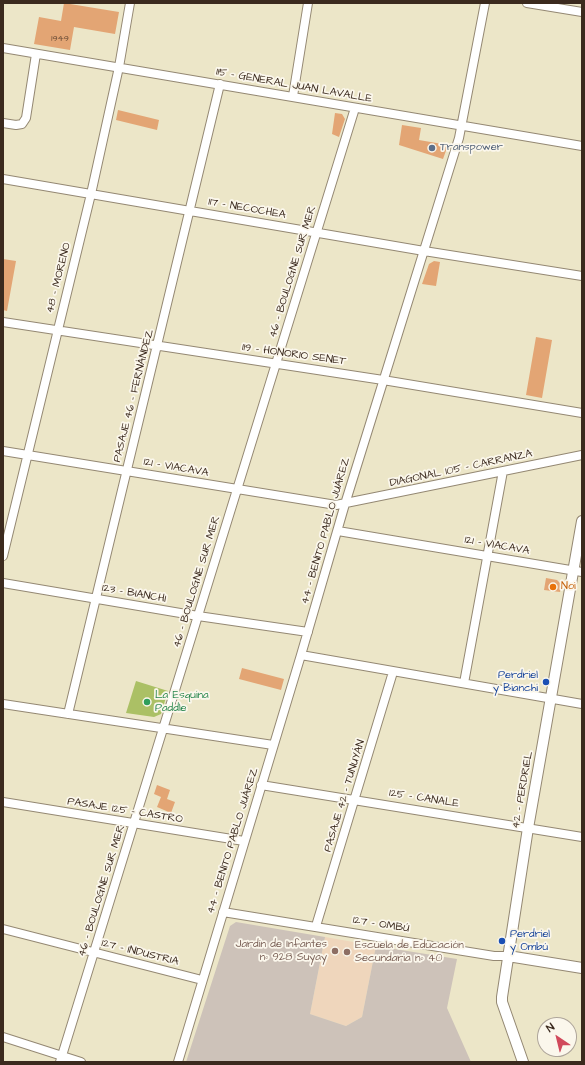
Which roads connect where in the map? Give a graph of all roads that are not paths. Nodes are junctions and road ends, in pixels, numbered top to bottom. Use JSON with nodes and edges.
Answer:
{"nodes":[{"id":1,"x":130,"y":3,"type":"edge"},
{"id":2,"x":308,"y":3,"type":"edge"},
{"id":3,"x":485,"y":3,"type":"edge"},
{"id":4,"x":527,"y":3,"type":"edge"},
{"id":5,"x":582,"y":12,"type":"edge"},
{"id":6,"x":3,"y":48,"type":"edge"},
{"id":7,"x":36,"y":54,"type":"junction"},
{"id":8,"x":119,"y":67,"type":"junction"},
{"id":9,"x":220,"y":84,"type":"junction"},
{"id":10,"x":293,"y":96,"type":"junction"},
{"id":11,"x":356,"y":108,"type":"junction"},
{"id":12,"x":3,"y":123,"type":"edge"},
{"id":13,"x":462,"y":126,"type":"junction"},
{"id":14,"x":582,"y":146,"type":"edge"},
{"id":15,"x":3,"y":179,"type":"edge"},
{"id":16,"x":91,"y":194,"type":"junction"},
{"id":17,"x":189,"y":211,"type":"junction"},
{"id":18,"x":316,"y":232,"type":"junction"},
{"id":19,"x":424,"y":251,"type":"junction"},
{"id":20,"x":582,"y":276,"type":"edge"},
{"id":21,"x":3,"y":322,"type":"edge"},
{"id":22,"x":58,"y":331,"type":"junction"},
{"id":23,"x":158,"y":346,"type":"junction"},
{"id":24,"x":278,"y":364,"type":"junction"},
{"id":25,"x":383,"y":380,"type":"junction"},
{"id":26,"x":582,"y":413,"type":"edge"},
{"id":27,"x":3,"y":451,"type":"edge"},
{"id":28,"x":28,"y":455,"type":"junction"},
{"id":29,"x":582,"y":455,"type":"edge"},
{"id":30,"x":127,"y":471,"type":"junction"},
{"id":31,"x":503,"y":471,"type":"junction"},
{"id":32,"x":238,"y":490,"type":"junction"},
{"id":33,"x":345,"y":504,"type":"junction"},
{"id":34,"x":582,"y":521,"type":"edge"},
{"id":35,"x":338,"y":531,"type":"junction"},
{"id":36,"x":3,"y":556,"type":"edge"},
{"id":37,"x":488,"y":556,"type":"junction"},
{"id":38,"x":578,"y":571,"type":"edge"},
{"id":39,"x":3,"y":583,"type":"edge"},
{"id":40,"x":95,"y":598,"type":"junction"},
{"id":41,"x":198,"y":616,"type":"junction"},
{"id":42,"x":308,"y":632,"type":"junction"},
{"id":43,"x":301,"y":655,"type":"junction"},
{"id":44,"x":394,"y":672,"type":"junction"},
{"id":45,"x":464,"y":683,"type":"junction"},
{"id":46,"x":551,"y":698,"type":"junction"},
{"id":47,"x":3,"y":704,"type":"edge"},
{"id":48,"x":582,"y":704,"type":"edge"},
{"id":49,"x":68,"y":714,"type":"junction"},
{"id":50,"x":163,"y":730,"type":"junction"},
{"id":51,"x":273,"y":745,"type":"junction"},
{"id":52,"x":261,"y":785,"type":"junction"},
{"id":53,"x":355,"y":799,"type":"junction"},
{"id":54,"x":3,"y":802,"type":"edge"},
{"id":55,"x":134,"y":823,"type":"junction"},
{"id":56,"x":528,"y":828,"type":"junction"},
{"id":57,"x":582,"y":837,"type":"edge"},
{"id":58,"x":244,"y":841,"type":"junction"},
{"id":59,"x":223,"y":912,"type":"junction"},
{"id":60,"x":316,"y":926,"type":"junction"},
{"id":61,"x":3,"y":929,"type":"edge"},
{"id":62,"x":95,"y":952,"type":"junction"},
{"id":63,"x":508,"y":956,"type":"junction"},
{"id":64,"x":582,"y":968,"type":"edge"},
{"id":65,"x":202,"y":980,"type":"junction"},
{"id":66,"x":3,"y":1037,"type":"edge"},
{"id":67,"x":61,"y":1059,"type":"edge"},
{"id":68,"x":82,"y":1062,"type":"edge"},
{"id":69,"x":178,"y":1062,"type":"edge"},
{"id":70,"x":523,"y":1062,"type":"edge"}],
"edges":[{"from":1,"to":8,"type":"street","name":"48 - MORENO"},
{"from":2,"to":10,"type":"street"},
{"from":3,"to":13,"type":"street","name":"44 - BENITO PABLO JUÁREZ"},
{"from":4,"to":5,"type":"street"},
{"from":6,"to":7,"type":"street","name":"115 - GENERAL JUAN LAVALLE"},
{"from":7,"to":8,"type":"street","name":"115 - GENERAL JUAN LAVALLE"},
{"from":7,"to":12,"type":"street"},
{"from":8,"to":9,"type":"street","name":"115 - GENERAL JUAN LAVALLE"},
{"from":8,"to":16,"type":"street","name":"48 - MORENO"},
{"from":9,"to":10,"type":"street","name":"115 - GENERAL JUAN LAVALLE"},
{"from":9,"to":17,"type":"street","name":"PASAJE 46 - FERNÁNDEZ"},
{"from":10,"to":11,"type":"street","name":"115 - GENERAL JUAN LAVALLE"},
{"from":11,"to":13,"type":"street","name":"115 - GENERAL JUAN LAVALLE"},
{"from":11,"to":18,"type":"street","name":"46 - BOULOGNE SUR MER"},
{"from":13,"to":14,"type":"street","name":"115 - GENERAL JUAN LAVALLE"},
{"from":13,"to":19,"type":"street","name":"44 - BENITO PABLO JUÁREZ"},
{"from":15,"to":16,"type":"street","name":"117 - NECOCHEA"},
{"from":16,"to":17,"type":"street","name":"117 - NECOCHEA"},
{"from":16,"to":22,"type":"street","name":"48 - MORENO"},
{"from":17,"to":18,"type":"street","name":"117 - NECOCHEA"},
{"from":17,"to":23,"type":"street","name":"PASAJE 46 - FERNÁNDEZ"},
{"from":18,"to":19,"type":"street","name":"117 - NECOCHEA"},
{"from":18,"to":24,"type":"street","name":"46 - BOULOGNE SUR MER"},
{"from":19,"to":20,"type":"street","name":"117 - NECOCHEA"},
{"from":19,"to":25,"type":"street","name":"44 - BENITO PABLO JUÁREZ"},
{"from":21,"to":22,"type":"street","name":"119 - HONORIO SENET"},
{"from":22,"to":23,"type":"street","name":"119 - HONORIO SENET"},
{"from":22,"to":28,"type":"street","name":"48 - MORENO"},
{"from":23,"to":24,"type":"street","name":"119 - HONORIO SENET"},
{"from":23,"to":30,"type":"street","name":"PASAJE 46 - FERNÁNDEZ"},
{"from":24,"to":25,"type":"street","name":"119 - HONORIO SENET"},
{"from":24,"to":32,"type":"street","name":"46 - BOULOGNE SUR MER"},
{"from":25,"to":26,"type":"street","name":"119 - HONORIO SENET"},
{"from":25,"to":33,"type":"street","name":"44 - BENITO PABLO JUÁREZ"},
{"from":27,"to":28,"type":"street","name":"121 - VIACAVA"},
{"from":28,"to":30,"type":"street","name":"121 - VIACAVA"},
{"from":28,"to":36,"type":"street","name":"48 - MORENO"},
{"from":29,"to":31,"type":"street","name":"DIAGONAL 105 - CARRANZA"},
{"from":30,"to":32,"type":"street","name":"121 - VIACAVA"},
{"from":30,"to":40,"type":"street","name":"PASAJE 46 - FERNÁNDEZ"},
{"from":31,"to":33,"type":"street","name":"DIAGONAL 105 - CARRANZA"},
{"from":31,"to":37,"type":"street"},
{"from":32,"to":33,"type":"street","name":"121 - VIACAVA"},
{"from":32,"to":41,"type":"street","name":"46 - BOULOGNE SUR MER"},
{"from":33,"to":35,"type":"street","name":"44 - BENITO PABLO JUÁREZ"},
{"from":34,"to":38,"type":"street","name":"42 - PERDRIEL"},
{"from":35,"to":37,"type":"street","name":"121 - VIACAVA"},
{"from":35,"to":42,"type":"street","name":"44 - BENITO PABLO JUÁREZ"},
{"from":37,"to":38,"type":"street","name":"121 - VIACAVA"},
{"from":37,"to":45,"type":"street"},
{"from":38,"to":46,"type":"street","name":"42 - PERDRIEL"},
{"from":39,"to":40,"type":"street","name":"123 - BIANCHI"},
{"from":40,"to":41,"type":"street","name":"123 - BIANCHI"},
{"from":40,"to":49,"type":"street","name":"PASAJE 46 - FERNÁNDEZ"},
{"from":41,"to":42,"type":"street","name":"123 - BIANCHI"},
{"from":41,"to":50,"type":"street","name":"46 - BOULOGNE SUR MER"},
{"from":42,"to":43,"type":"street","name":"44 - BENITO PABLO JUÁREZ"},
{"from":43,"to":44,"type":"street"},
{"from":43,"to":51,"type":"street","name":"44 - BENITO PABLO JUÁREZ"},
{"from":44,"to":45,"type":"street"},
{"from":44,"to":53,"type":"street","name":"PASAJE 42 - TUNUYÁN"},
{"from":45,"to":46,"type":"street"},
{"from":46,"to":48,"type":"street"},
{"from":46,"to":56,"type":"street","name":"42 - PERDRIEL"},
{"from":47,"to":49,"type":"street"},
{"from":49,"to":50,"type":"street"},
{"from":50,"to":51,"type":"street"},
{"from":50,"to":55,"type":"street","name":"46 - BOULOGNE SUR MER"},
{"from":51,"to":52,"type":"street","name":"44 - BENITO PABLO JUÁREZ"},
{"from":52,"to":53,"type":"street","name":"125 - CANALE"},
{"from":52,"to":58,"type":"street","name":"44 - BENITO PABLO JUÁREZ"},
{"from":53,"to":56,"type":"street","name":"125 - CANALE"},
{"from":53,"to":60,"type":"street","name":"PASAJE 42 - TUNUYÁN"},
{"from":54,"to":55,"type":"street","name":"PASAJE 125 - CASTRO"},
{"from":55,"to":58,"type":"street","name":"PASAJE 125 - CASTRO"},
{"from":55,"to":62,"type":"street","name":"46 - BOULOGNE SUR MER"},
{"from":56,"to":57,"type":"street","name":"125 - CANALE"},
{"from":56,"to":63,"type":"street","name":"42 - PERDRIEL"},
{"from":58,"to":59,"type":"street","name":"44 - BENITO PABLO JUÁREZ"},
{"from":59,"to":60,"type":"street","name":"127 - OMBÚ"},
{"from":59,"to":65,"type":"street","name":"44 - BENITO PABLO JUÁREZ"},
{"from":60,"to":63,"type":"street","name":"127 - OMBÚ"},
{"from":61,"to":62,"type":"street","name":"127 - INDUSTRIA"},
{"from":62,"to":65,"type":"street","name":"127 - INDUSTRIA"},
{"from":62,"to":67,"type":"street","name":"46 - BOULOGNE SUR MER"},
{"from":63,"to":64,"type":"street","name":"127 - OMBÚ"},
{"from":63,"to":70,"type":"street","name":"42 - PERDRIEL"},
{"from":65,"to":69,"type":"street","name":"44 - BENITO PABLO JUÁREZ"},
{"from":66,"to":67,"type":"street"},
{"from":67,"to":68,"type":"street"}]}
